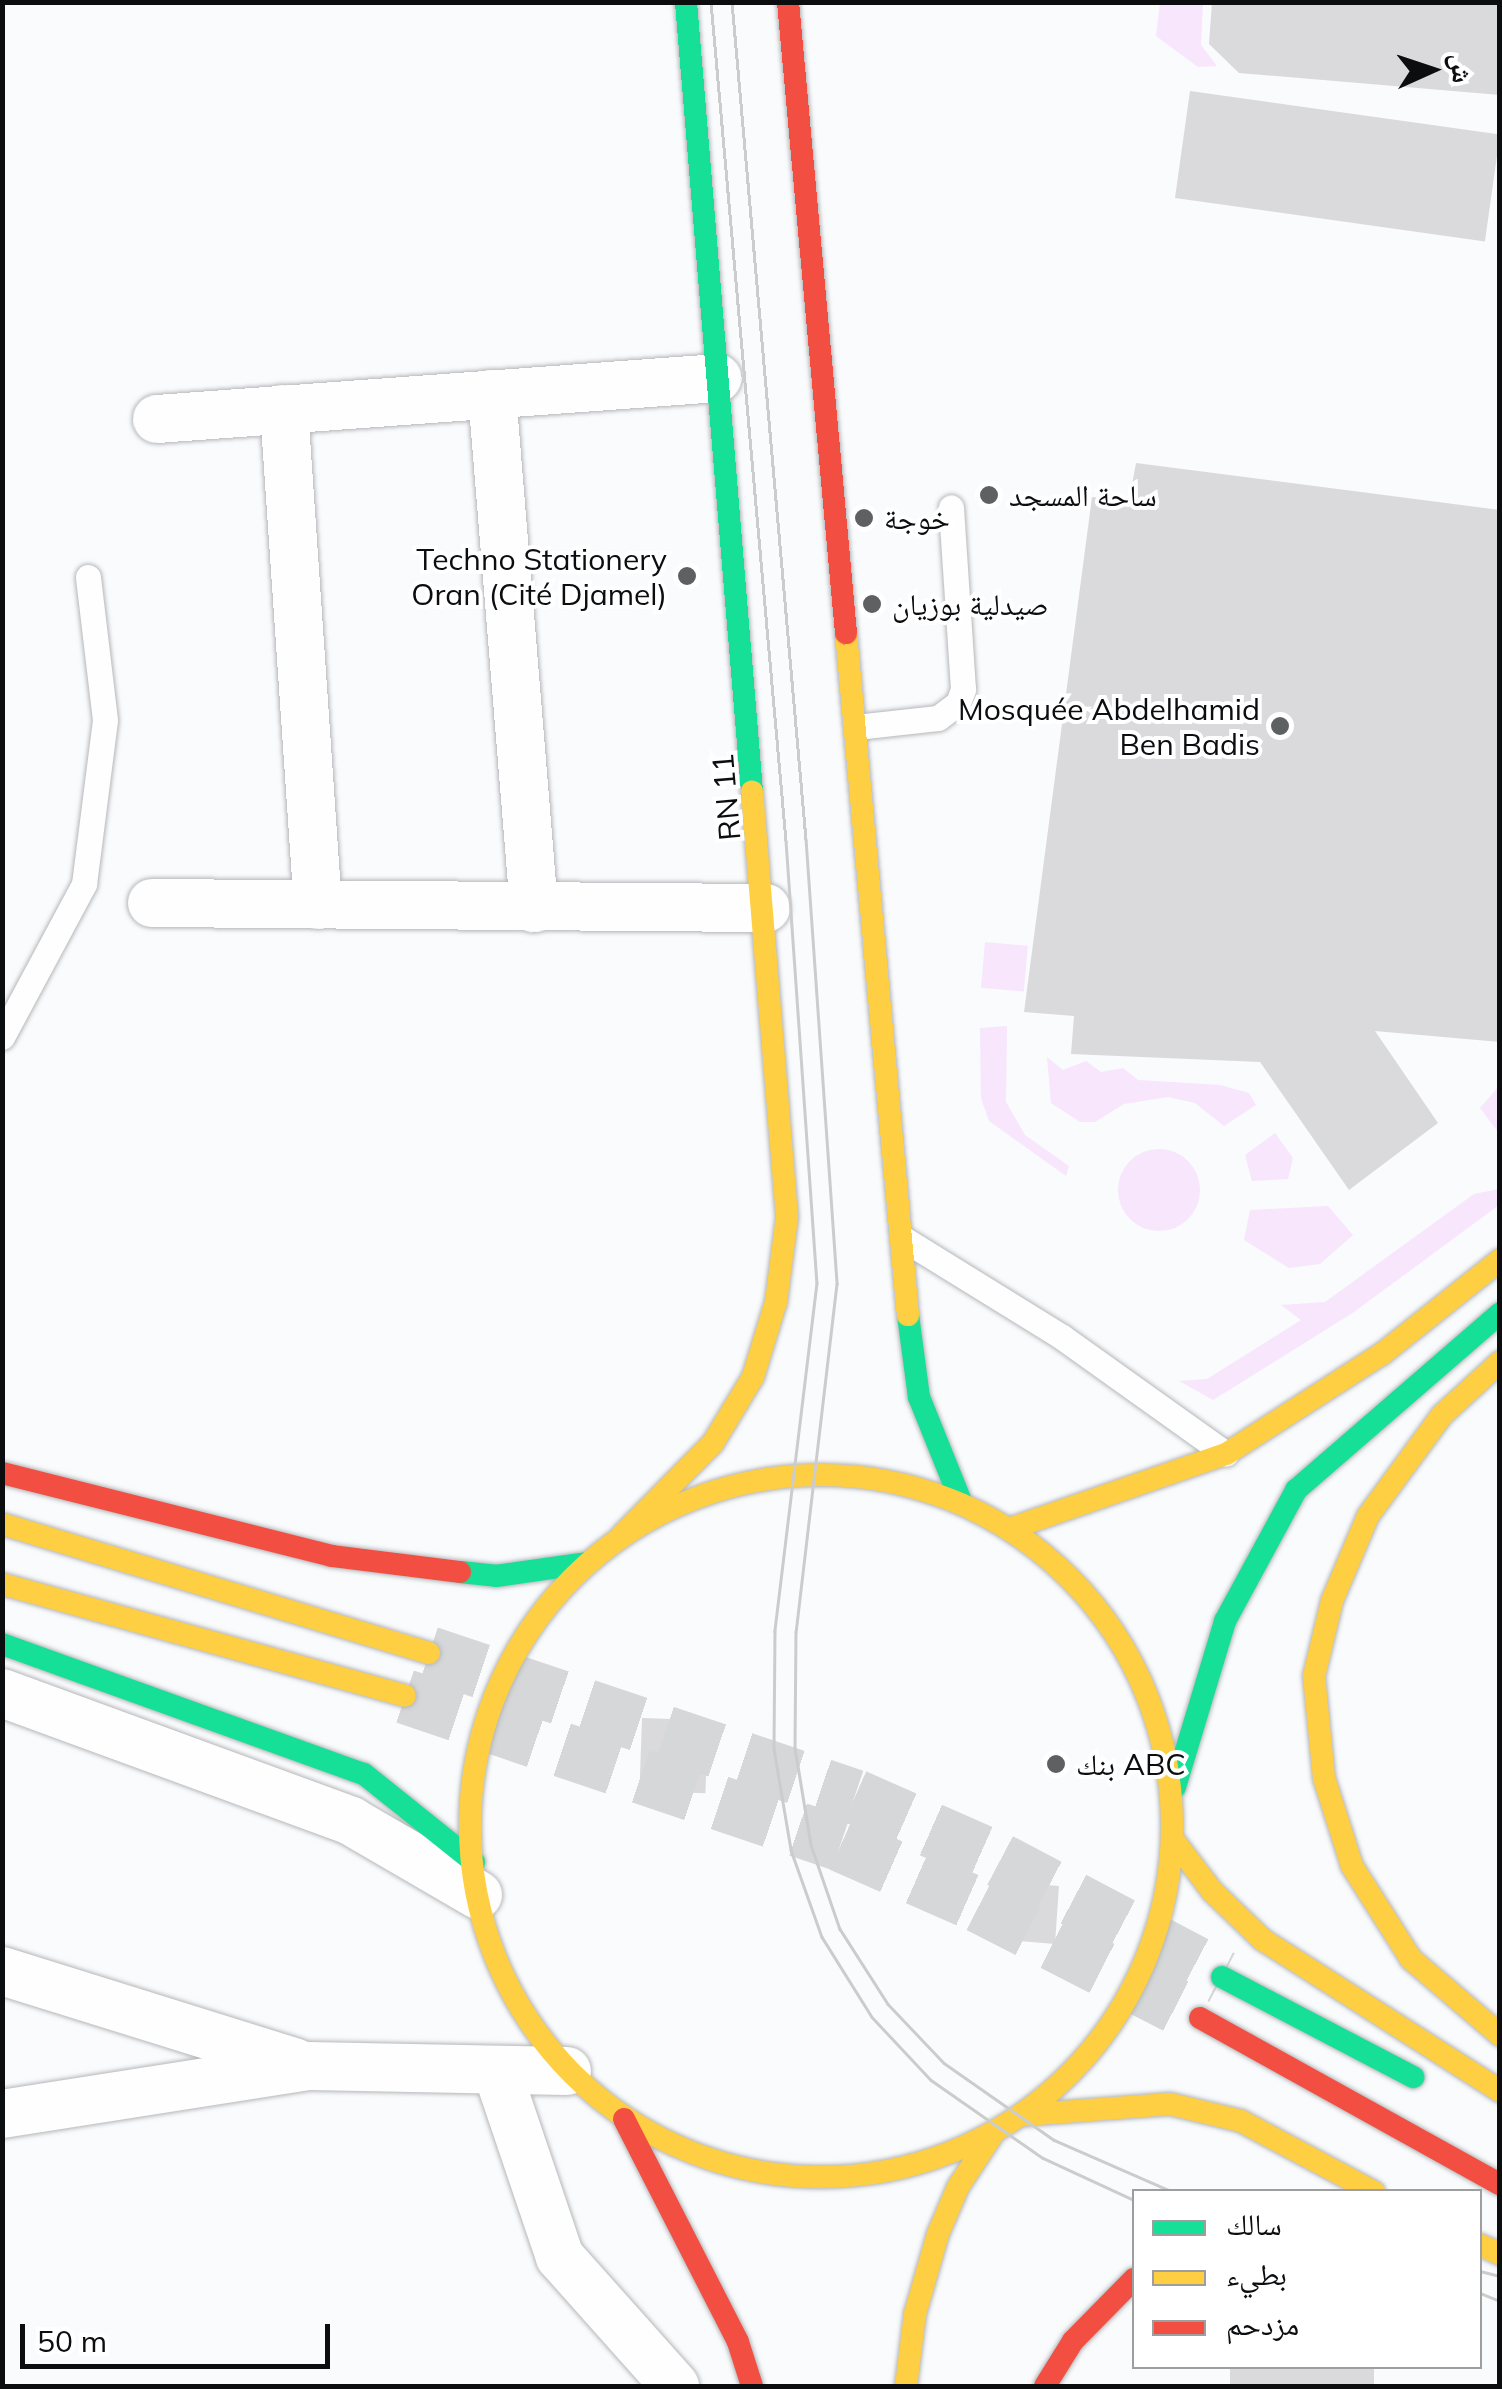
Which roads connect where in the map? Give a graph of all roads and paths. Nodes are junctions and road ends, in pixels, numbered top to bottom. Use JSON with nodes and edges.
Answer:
{"nodes":[{"id":1,"x":686,"y":2,"type":"edge"},
{"id":2,"x":788,"y":2,"type":"edge"},
{"id":3,"x":718,"y":378,"type":"junction"},
{"id":4,"x":492,"y":394,"type":"junction"},
{"id":5,"x":284,"y":408,"type":"junction"},
{"id":6,"x":156,"y":418,"type":"dead end"},
{"id":7,"x":951,"y":507,"type":"dead end"},
{"id":8,"x":88,"y":577,"type":"dead end"},
{"id":9,"x":856,"y":727,"type":"junction"},
{"id":10,"x":152,"y":903,"type":"dead end"},
{"id":11,"x":318,"y":905,"type":"junction"},
{"id":12,"x":534,"y":908,"type":"junction"},
{"id":13,"x":766,"y":908,"type":"junction"},
{"id":14,"x":2,"y":1038,"type":"edge"},
{"id":15,"x":902,"y":1238,"type":"junction"},
{"id":16,"x":1500,"y":1260,"type":"edge"},
{"id":17,"x":1500,"y":1313,"type":"edge"},
{"id":18,"x":1500,"y":1362,"type":"edge"},
{"id":19,"x":1226,"y":1454,"type":"junction"},
{"id":20,"x":2,"y":1473,"type":"edge"},
{"id":21,"x":962,"y":1504,"type":"junction"},
{"id":22,"x":2,"y":1524,"type":"edge"},
{"id":23,"x":1009,"y":1529,"type":"junction"},
{"id":24,"x":622,"y":1535,"type":"junction"},
{"id":25,"x":586,"y":1563,"type":"junction"},
{"id":26,"x":2,"y":1584,"type":"edge"},
{"id":27,"x":2,"y":1644,"type":"edge"},
{"id":28,"x":429,"y":1654,"type":"tunnel mouth"},
{"id":29,"x":2,"y":1693,"type":"edge"},
{"id":30,"x":405,"y":1696,"type":"tunnel mouth"},
{"id":31,"x":1171,"y":1804,"type":"junction"},
{"id":32,"x":1172,"y":1838,"type":"junction"},
{"id":33,"x":476,"y":1879,"type":"junction"},
{"id":34,"x":2,"y":1972,"type":"edge"},
{"id":35,"x":1222,"y":1977,"type":"tunnel mouth"},
{"id":36,"x":1200,"y":2018,"type":"tunnel mouth"},
{"id":37,"x":1500,"y":2035,"type":"edge"},
{"id":38,"x":308,"y":2066,"type":"junction"},
{"id":39,"x":567,"y":2070,"type":"junction"},
{"id":40,"x":497,"y":2072,"type":"junction"},
{"id":41,"x":1430,"y":2086,"type":"dead end"},
{"id":42,"x":1500,"y":2091,"type":"edge"},
{"id":43,"x":2,"y":2114,"type":"edge"},
{"id":44,"x":1024,"y":2115,"type":"junction"},
{"id":45,"x":624,"y":2119,"type":"junction"},
{"id":46,"x":993,"y":2134,"type":"junction"},
{"id":47,"x":1500,"y":2184,"type":"edge"},
{"id":48,"x":1368,"y":2189,"type":"edge"},
{"id":49,"x":1132,"y":2281,"type":"edge"},
{"id":50,"x":675,"y":2386,"type":"edge"},
{"id":51,"x":752,"y":2386,"type":"edge"},
{"id":52,"x":906,"y":2386,"type":"edge"},
{"id":53,"x":1046,"y":2386,"type":"edge"}],
"edges":[{"from":1,"to":3,"type":"main road","name":"RN 11"},
{"from":2,"to":9,"type":"main road"},
{"from":3,"to":4,"type":"street"},
{"from":3,"to":13,"type":"main road","name":"RN 11"},
{"from":4,"to":5,"type":"street"},
{"from":4,"to":12,"type":"street"},
{"from":5,"to":6,"type":"street"},
{"from":5,"to":11,"type":"street"},
{"from":7,"to":9,"type":"lane"},
{"from":8,"to":14,"type":"lane"},
{"from":9,"to":15,"type":"main road"},
{"from":10,"to":11,"type":"street"},
{"from":11,"to":12,"type":"street"},
{"from":12,"to":13,"type":"street"},
{"from":13,"to":24,"type":"main road","name":"RN 11"},
{"from":15,"to":19,"type":"lane"},
{"from":15,"to":21,"type":"main road"},
{"from":16,"to":19,"type":"main road"},
{"from":17,"to":31,"type":"main road"},
{"from":18,"to":37,"type":"main road"},
{"from":19,"to":23,"type":"main road"},
{"from":20,"to":25,"type":"main road"},
{"from":21,"to":23,"type":"main road"},
{"from":21,"to":24,"type":"main road"},
{"from":22,"to":28,"type":"main road"},
{"from":23,"to":31,"type":"main road"},
{"from":24,"to":25,"type":"main road"},
{"from":25,"to":33,"type":"main road"},
{"from":26,"to":30,"type":"main road"},
{"from":27,"to":33,"type":"main road"},
{"from":29,"to":33,"type":"street"},
{"from":31,"to":32,"type":"main road"},
{"from":32,"to":42,"type":"main road"},
{"from":32,"to":44,"type":"main road"},
{"from":33,"to":39,"type":"main road"},
{"from":34,"to":38,"type":"street"},
{"from":35,"to":41,"type":"main road"},
{"from":36,"to":47,"type":"main road"},
{"from":38,"to":40,"type":"street"},
{"from":38,"to":43,"type":"street"},
{"from":39,"to":40,"type":"street"},
{"from":39,"to":45,"type":"main road"},
{"from":40,"to":50,"type":"street"},
{"from":44,"to":46,"type":"main road"},
{"from":44,"to":48,"type":"main road"},
{"from":45,"to":46,"type":"main road"},
{"from":45,"to":51,"type":"main road"},
{"from":46,"to":52,"type":"main road"},
{"from":49,"to":53,"type":"main road"}]}
